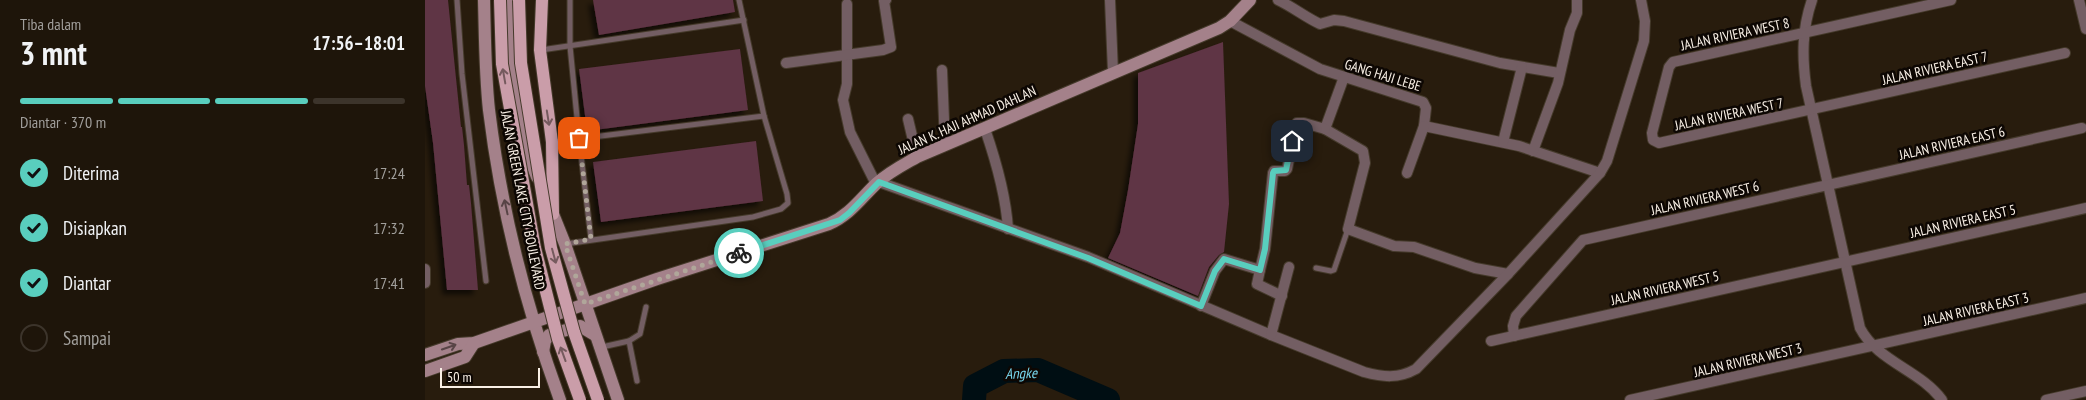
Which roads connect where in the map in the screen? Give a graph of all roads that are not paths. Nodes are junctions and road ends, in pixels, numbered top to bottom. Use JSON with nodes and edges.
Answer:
{"nodes":[{"id":1,"x":457,"y":0,"type":"edge"},
{"id":2,"x":483,"y":0,"type":"edge"},
{"id":3,"x":500,"y":0,"type":"edge"},
{"id":4,"x":511,"y":0,"type":"edge"},
{"id":5,"x":519,"y":0,"type":"edge"},
{"id":6,"x":542,"y":0,"type":"edge"},
{"id":7,"x":569,"y":0,"type":"edge"},
{"id":8,"x":739,"y":0,"type":"edge"},
{"id":9,"x":885,"y":0,"type":"edge"},
{"id":10,"x":1110,"y":0,"type":"edge"},
{"id":11,"x":1250,"y":0,"type":"edge"},
{"id":12,"x":1278,"y":0,"type":"edge"},
{"id":13,"x":1577,"y":0,"type":"edge"},
{"id":14,"x":1641,"y":0,"type":"edge"},
{"id":15,"x":1811,"y":0,"type":"edge"},
{"id":16,"x":1951,"y":0,"type":"edge"},
{"id":17,"x":2079,"y":0,"type":"edge"},
{"id":18,"x":847,"y":4,"type":"dead end"},
{"id":19,"x":744,"y":20,"type":"junction"},
{"id":20,"x":1230,"y":21,"type":"junction"},
{"id":21,"x":2086,"y":28,"type":"edge"},
{"id":22,"x":1803,"y":33,"type":"junction"},
{"id":23,"x":570,"y":46,"type":"junction"},
{"id":24,"x":540,"y":50,"type":"junction"},
{"id":25,"x":847,"y":53,"type":"junction"},
{"id":26,"x":2065,"y":53,"type":"dead end"},
{"id":27,"x":786,"y":63,"type":"dead end"},
{"id":28,"x":1522,"y":67,"type":"junction"},
{"id":29,"x":941,"y":70,"type":"dead end"},
{"id":30,"x":1113,"y":72,"type":"junction"},
{"id":31,"x":1559,"y":73,"type":"junction"},
{"id":32,"x":1345,"y":77,"type":"junction"},
{"id":33,"x":1811,"y":110,"type":"junction"},
{"id":34,"x":764,"y":116,"type":"junction"},
{"id":35,"x":908,"y":119,"type":"dead end"},
{"id":36,"x":1424,"y":126,"type":"junction"},
{"id":37,"x":2081,"y":128,"type":"dead end"},
{"id":38,"x":985,"y":129,"type":"junction"},
{"id":39,"x":1325,"y":129,"type":"junction"},
{"id":40,"x":579,"y":138,"type":"junction"},
{"id":41,"x":1653,"y":140,"type":"joint"},
{"id":42,"x":552,"y":142,"type":"junction"},
{"id":43,"x":1503,"y":142,"type":"junction"},
{"id":44,"x":945,"y":145,"type":"junction"},
{"id":45,"x":1533,"y":151,"type":"junction"},
{"id":46,"x":917,"y":157,"type":"junction"},
{"id":47,"x":1407,"y":173,"type":"dead end"},
{"id":48,"x":1600,"y":173,"type":"junction"},
{"id":49,"x":1828,"y":185,"type":"junction"},
{"id":50,"x":874,"y":186,"type":"junction"},
{"id":51,"x":2086,"y":208,"type":"edge"},
{"id":52,"x":553,"y":214,"type":"junction"},
{"id":53,"x":1348,"y":229,"type":"junction"},
{"id":54,"x":1007,"y":230,"type":"junction"},
{"id":55,"x":591,"y":239,"type":"junction"},
{"id":56,"x":565,"y":244,"type":"junction"},
{"id":57,"x":1845,"y":262,"type":"junction"},
{"id":58,"x":1289,"y":267,"type":"dead end"},
{"id":59,"x":1316,"y":268,"type":"dead end"},
{"id":60,"x":425,"y":269,"type":"edge"},
{"id":61,"x":1260,"y":270,"type":"junction"},
{"id":62,"x":1508,"y":274,"type":"junction"},
{"id":63,"x":487,"y":281,"type":"dead end"},
{"id":64,"x":425,"y":283,"type":"edge"},
{"id":65,"x":1282,"y":296,"type":"junction"},
{"id":66,"x":2086,"y":298,"type":"edge"},
{"id":67,"x":585,"y":304,"type":"junction"},
{"id":68,"x":1201,"y":306,"type":"junction"},
{"id":69,"x":646,"y":307,"type":"dead end"},
{"id":70,"x":533,"y":322,"type":"junction"},
{"id":71,"x":1271,"y":335,"type":"junction"},
{"id":72,"x":1514,"y":336,"type":"junction"},
{"id":73,"x":629,"y":341,"type":"junction"},
{"id":74,"x":1491,"y":341,"type":"dead end"},
{"id":75,"x":597,"y":342,"type":"junction"},
{"id":76,"x":474,"y":343,"type":"junction"},
{"id":77,"x":1872,"y":346,"type":"junction"},
{"id":78,"x":543,"y":352,"type":"junction"},
{"id":79,"x":425,"y":355,"type":"edge"},
{"id":80,"x":425,"y":371,"type":"edge"},
{"id":81,"x":637,"y":381,"type":"dead end"},
{"id":82,"x":2086,"y":391,"type":"edge"},
{"id":83,"x":560,"y":400,"type":"edge"},
{"id":84,"x":580,"y":400,"type":"edge"},
{"id":85,"x":598,"y":400,"type":"edge"},
{"id":86,"x":618,"y":400,"type":"edge"},
{"id":87,"x":1631,"y":400,"type":"edge"},
{"id":88,"x":1942,"y":400,"type":"edge"},
{"id":89,"x":2046,"y":400,"type":"edge"}],
"edges":[{"from":1,"to":63,"type":"lane"},
{"from":70,"to":2,"type":"main road","name":"JALAN GREEN LAKE CITY BOULEVARD","one_way":true},
{"from":84,"to":3,"type":"main road","one_way":true,"bridge":true},
{"from":4,"to":52,"type":"main road","name":"JALAN GREEN LAKE CITY BOULEVARD"},
{"from":5,"to":85,"type":"main road","one_way":true,"bridge":true},
{"from":6,"to":24,"type":"main road"},
{"from":7,"to":23,"type":"lane"},
{"from":8,"to":19,"type":"lane"},
{"from":9,"to":25,"type":"street"},
{"from":10,"to":30,"type":"street"},
{"from":11,"to":20,"type":"main road","name":"JALAN K. HAJI AHMAD DAHLAN"},
{"from":12,"to":28,"type":"street"},
{"from":13,"to":31,"type":"street"},
{"from":14,"to":48,"type":"street"},
{"from":15,"to":22,"type":"street"},
{"from":16,"to":22,"type":"street","name":"JALAN RIVIERA WEST 8"},
{"from":17,"to":21,"type":"street"},
{"from":18,"to":25,"type":"street"},
{"from":19,"to":23,"type":"lane"},
{"from":19,"to":34,"type":"lane"},
{"from":20,"to":30,"type":"main road","name":"JALAN K. HAJI AHMAD DAHLAN"},
{"from":20,"to":32,"type":"street","name":"GANG HAJI LEBE"},
{"from":22,"to":33,"type":"street"},
{"from":22,"to":41,"type":"street","name":"JALAN RIVIERA WEST 8"},
{"from":23,"to":24,"type":"lane"},
{"from":23,"to":40,"type":"lane"},
{"from":24,"to":42,"type":"main road","one_way":true},
{"from":25,"to":27,"type":"street"},
{"from":25,"to":50,"type":"street"},
{"from":26,"to":33,"type":"street","name":"JALAN RIVIERA EAST 7"},
{"from":28,"to":31,"type":"street"},
{"from":28,"to":43,"type":"street"},
{"from":29,"to":44,"type":"street"},
{"from":30,"to":38,"type":"main road","name":"JALAN K. HAJI AHMAD DAHLAN"},
{"from":31,"to":45,"type":"street"},
{"from":32,"to":36,"type":"street","name":"GANG HAJI LEBE"},
{"from":32,"to":39,"type":"street"},
{"from":33,"to":41,"type":"street","name":"JALAN RIVIERA WEST 7"},
{"from":33,"to":49,"type":"street"},
{"from":34,"to":40,"type":"lane"},
{"from":34,"to":55,"type":"lane"},
{"from":35,"to":46,"type":"street"},
{"from":36,"to":43,"type":"street"},
{"from":36,"to":47,"type":"street"},
{"from":37,"to":49,"type":"street","name":"JALAN RIVIERA EAST 6"},
{"from":38,"to":44,"type":"main road","name":"JALAN K. HAJI AHMAD DAHLAN"},
{"from":38,"to":54,"type":"street"},
{"from":39,"to":53,"type":"street"},
{"from":39,"to":61,"type":"street"},
{"from":40,"to":42,"type":"lane"},
{"from":40,"to":55,"type":"lane"},
{"from":42,"to":52,"type":"main road"},
{"from":43,"to":45,"type":"street"},
{"from":44,"to":46,"type":"main road","name":"JALAN K. HAJI AHMAD DAHLAN"},
{"from":45,"to":48,"type":"street"},
{"from":46,"to":50,"type":"main road","name":"JALAN K. HAJI AHMAD DAHLAN"},
{"from":48,"to":62,"type":"street"},
{"from":49,"to":57,"type":"street"},
{"from":49,"to":72,"type":"street","name":"JALAN RIVIERA WEST 6"},
{"from":50,"to":54,"type":"street"},
{"from":50,"to":67,"type":"main road","name":"JALAN K. HAJI AHMAD DAHLAN"},
{"from":51,"to":57,"type":"street","name":"JALAN RIVIERA EAST 5"},
{"from":52,"to":56,"type":"main road","name":"JALAN GREEN LAKE CITY BOULEVARD"},
{"from":53,"to":59,"type":"lane"},
{"from":53,"to":62,"type":"street"},
{"from":54,"to":68,"type":"street"},
{"from":55,"to":56,"type":"lane"},
{"from":56,"to":67,"type":"main road","name":"JALAN GREEN LAKE CITY BOULEVARD"},
{"from":57,"to":72,"type":"street","name":"JALAN RIVIERA WEST 5"},
{"from":57,"to":77,"type":"street"},
{"from":58,"to":65,"type":"street"},
{"from":60,"to":64,"type":"street"},
{"from":61,"to":65,"type":"street"},
{"from":61,"to":68,"type":"street"},
{"from":62,"to":71,"type":"street"},
{"from":65,"to":71,"type":"street"},
{"from":66,"to":77,"type":"street","name":"JALAN RIVIERA EAST 3"},
{"from":67,"to":70,"type":"main road","name":"JALAN K. HAJI AHMAD DAHLAN"},
{"from":67,"to":75,"type":"main road","name":"JALAN GREEN LAKE CITY BOULEVARD"},
{"from":68,"to":71,"type":"street"},
{"from":69,"to":73,"type":"lane"},
{"from":70,"to":76,"type":"main road","name":"JALAN K. HAJI AHMAD DAHLAN"},
{"from":70,"to":78,"type":"main road","name":"JALAN GREEN LAKE CITY BOULEVARD"},
{"from":72,"to":74,"type":"street","name":"JALAN RIVIERA WEST 5"},
{"from":73,"to":75,"type":"lane"},
{"from":73,"to":81,"type":"lane"},
{"from":75,"to":78,"type":"main road"},
{"from":75,"to":86,"type":"main road","name":"JALAN GREEN LAKE CITY BOULEVARD"},
{"from":79,"to":76,"type":"main road","one_way":true},
{"from":76,"to":80,"type":"main road"},
{"from":77,"to":87,"type":"street","name":"JALAN RIVIERA WEST 3"},
{"from":77,"to":88,"type":"street"},
{"from":78,"to":83,"type":"main road","name":"JALAN GREEN LAKE CITY BOULEVARD"},
{"from":82,"to":89,"type":"street"}]}
